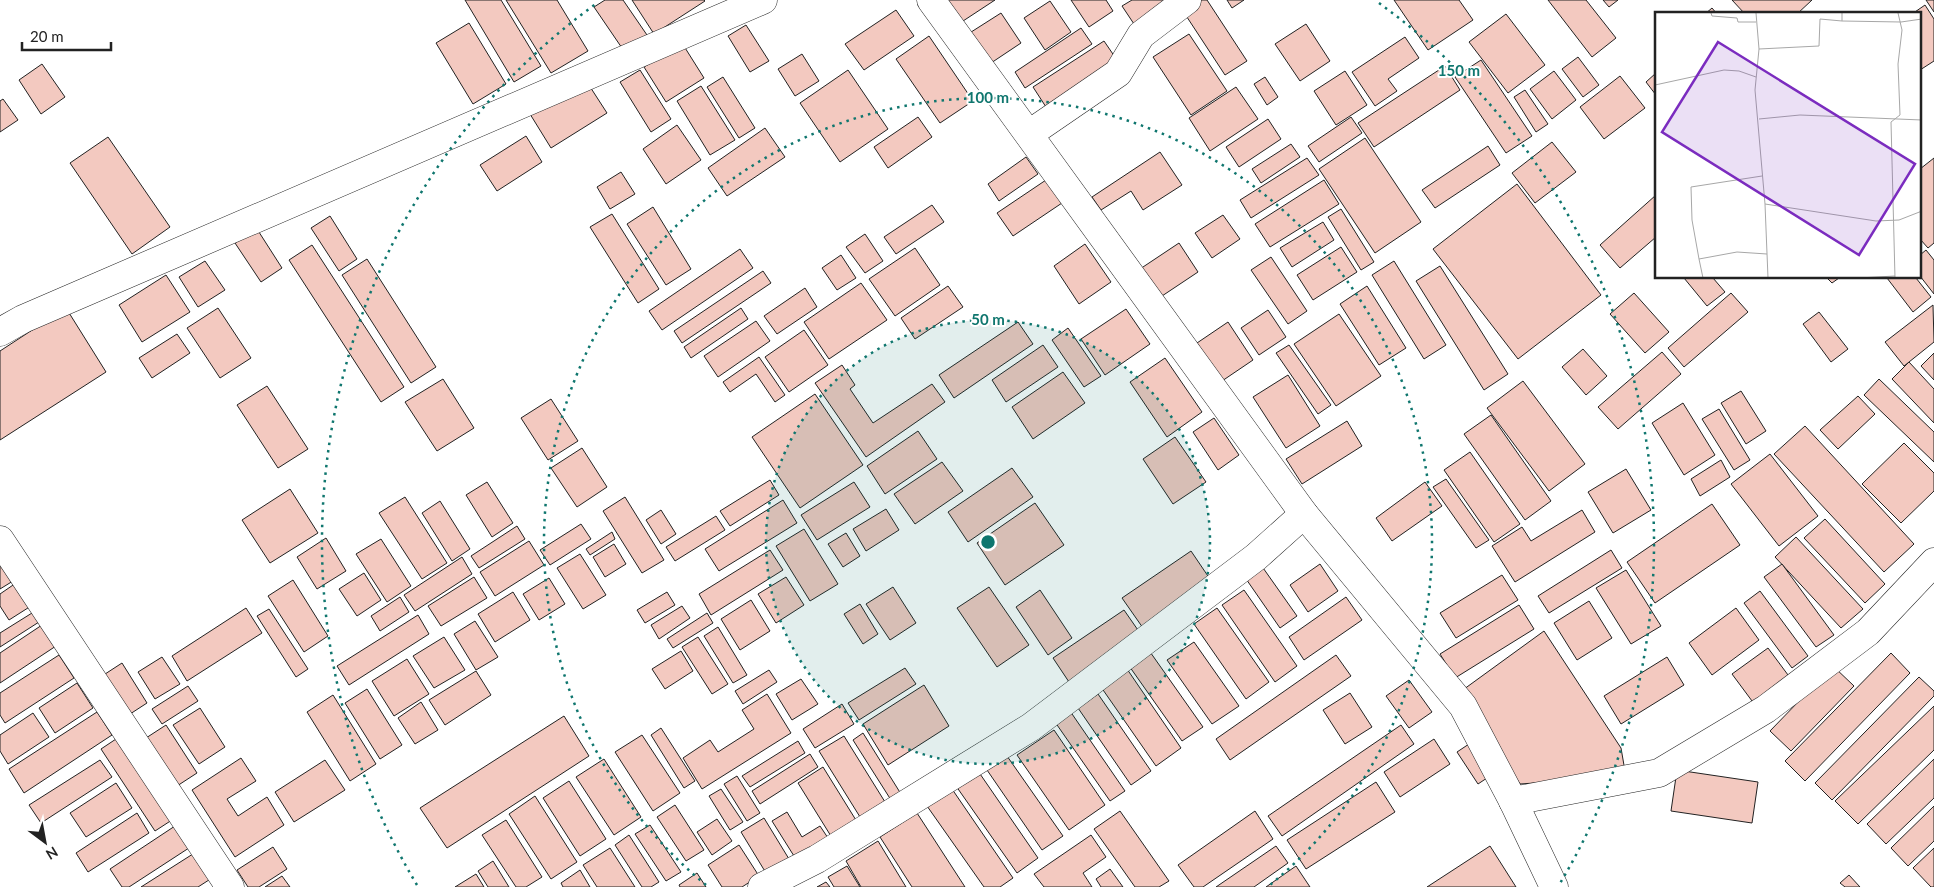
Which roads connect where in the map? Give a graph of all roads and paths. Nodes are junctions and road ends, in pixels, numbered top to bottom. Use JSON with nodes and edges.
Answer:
{"nodes":[{"id":1,"x":763,"y":0,"type":"edge"},
{"id":2,"x":931,"y":0,"type":"edge"},
{"id":3,"x":1188,"y":0,"type":"edge"},
{"id":4,"x":1029,"y":134,"type":"junction"},
{"id":5,"x":0,"y":332,"type":"edge"},
{"id":6,"x":1304,"y":514,"type":"junction"},
{"id":7,"x":0,"y":540,"type":"edge"},
{"id":8,"x":1934,"y":562,"type":"edge"},
{"id":9,"x":1513,"y":801,"type":"junction"},
{"id":10,"x":230,"y":887,"type":"edge"},
{"id":11,"x":762,"y":887,"type":"edge"},
{"id":12,"x":1554,"y":887,"type":"edge"}],
"edges":[{"from":1,"to":5,"type":"street"},
{"from":2,"to":4,"type":"street"},
{"from":3,"to":4,"type":"street"},
{"from":4,"to":6,"type":"street"},
{"from":6,"to":9,"type":"street"},
{"from":6,"to":11,"type":"street"},
{"from":7,"to":10,"type":"street"},
{"from":8,"to":9,"type":"street"},
{"from":9,"to":12,"type":"street"}]}
